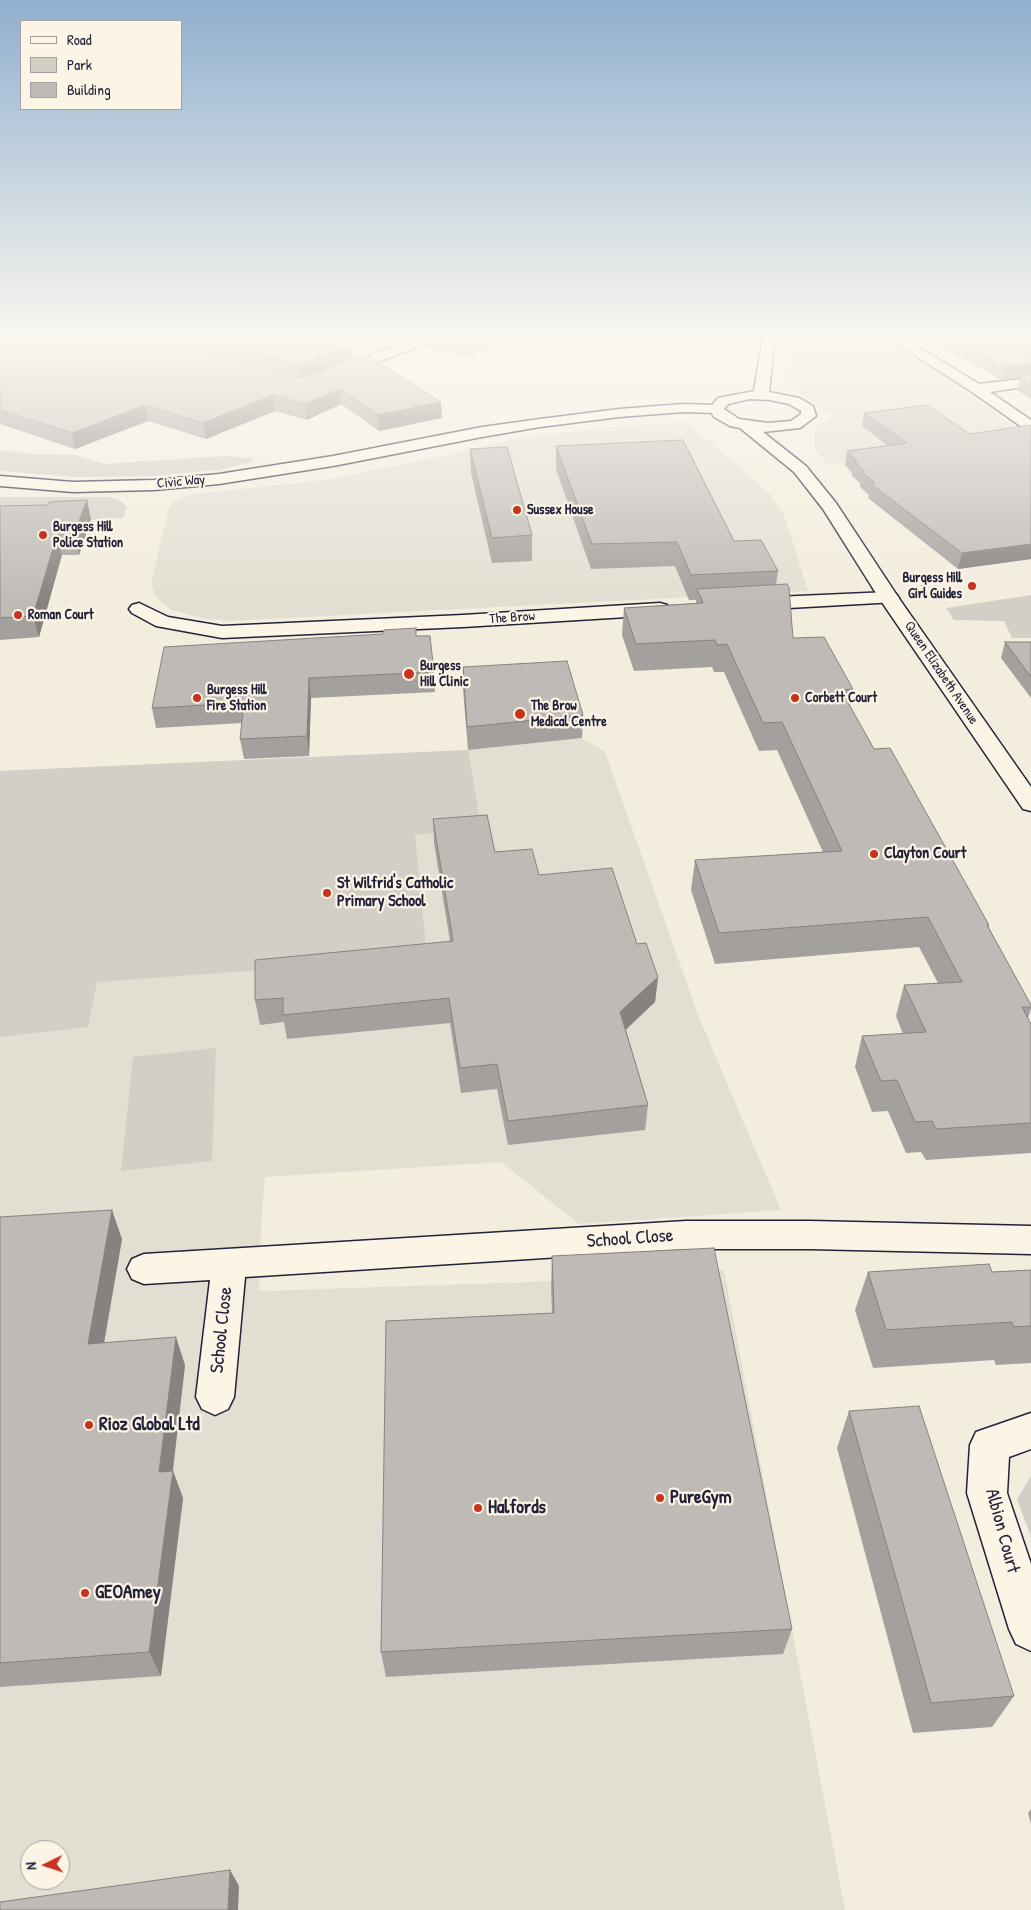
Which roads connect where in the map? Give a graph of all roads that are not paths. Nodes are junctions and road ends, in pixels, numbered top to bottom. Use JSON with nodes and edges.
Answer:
{"nodes":[{"id":1,"x":526,"y":425,"type":"edge"},
{"id":2,"x":801,"y":425,"type":"edge"},
{"id":3,"x":746,"y":426,"type":"joint"},
{"id":4,"x":790,"y":436,"type":"junction"},
{"id":5,"x":800,"y":469,"type":"junction"},
{"id":6,"x":0,"y":481,"type":"edge"},
{"id":7,"x":890,"y":598,"type":"junction"},
{"id":8,"x":737,"y":605,"type":"edge"},
{"id":9,"x":678,"y":608,"type":"edge"},
{"id":10,"x":139,"y":609,"type":"dead end"},
{"id":11,"x":1031,"y":804,"type":"edge"},
{"id":12,"x":1031,"y":1240,"type":"edge"},
{"id":13,"x":229,"y":1264,"type":"junction"},
{"id":14,"x":144,"y":1268,"type":"dead end"},
{"id":15,"x":214,"y":1397,"type":"dead end"},
{"id":16,"x":1031,"y":1431,"type":"edge"},
{"id":17,"x":1031,"y":1628,"type":"edge"}],
"edges":[{"from":1,"to":6,"type":"street","name":"Civic Way"},
{"from":2,"to":4,"type":"street","name":"Queen Elizabeth Avenue"},
{"from":3,"to":4,"type":"street","name":"Queen Elizabeth Avenue"},
{"from":3,"to":5,"type":"street","name":"Queen Elizabeth Avenue"},
{"from":4,"to":5,"type":"street","name":"Queen Elizabeth Avenue"},
{"from":5,"to":7,"type":"street","name":"Queen Elizabeth Avenue"},
{"from":7,"to":8,"type":"street"},
{"from":7,"to":11,"type":"street","name":"Queen Elizabeth Avenue"},
{"from":9,"to":10,"type":"street","name":"The Brow"},
{"from":12,"to":13,"type":"street","name":"School Close"},
{"from":13,"to":14,"type":"street","name":"School Close"},
{"from":13,"to":15,"type":"street","name":"School Close"},
{"from":16,"to":17,"type":"street","name":"Albion Court"}]}
